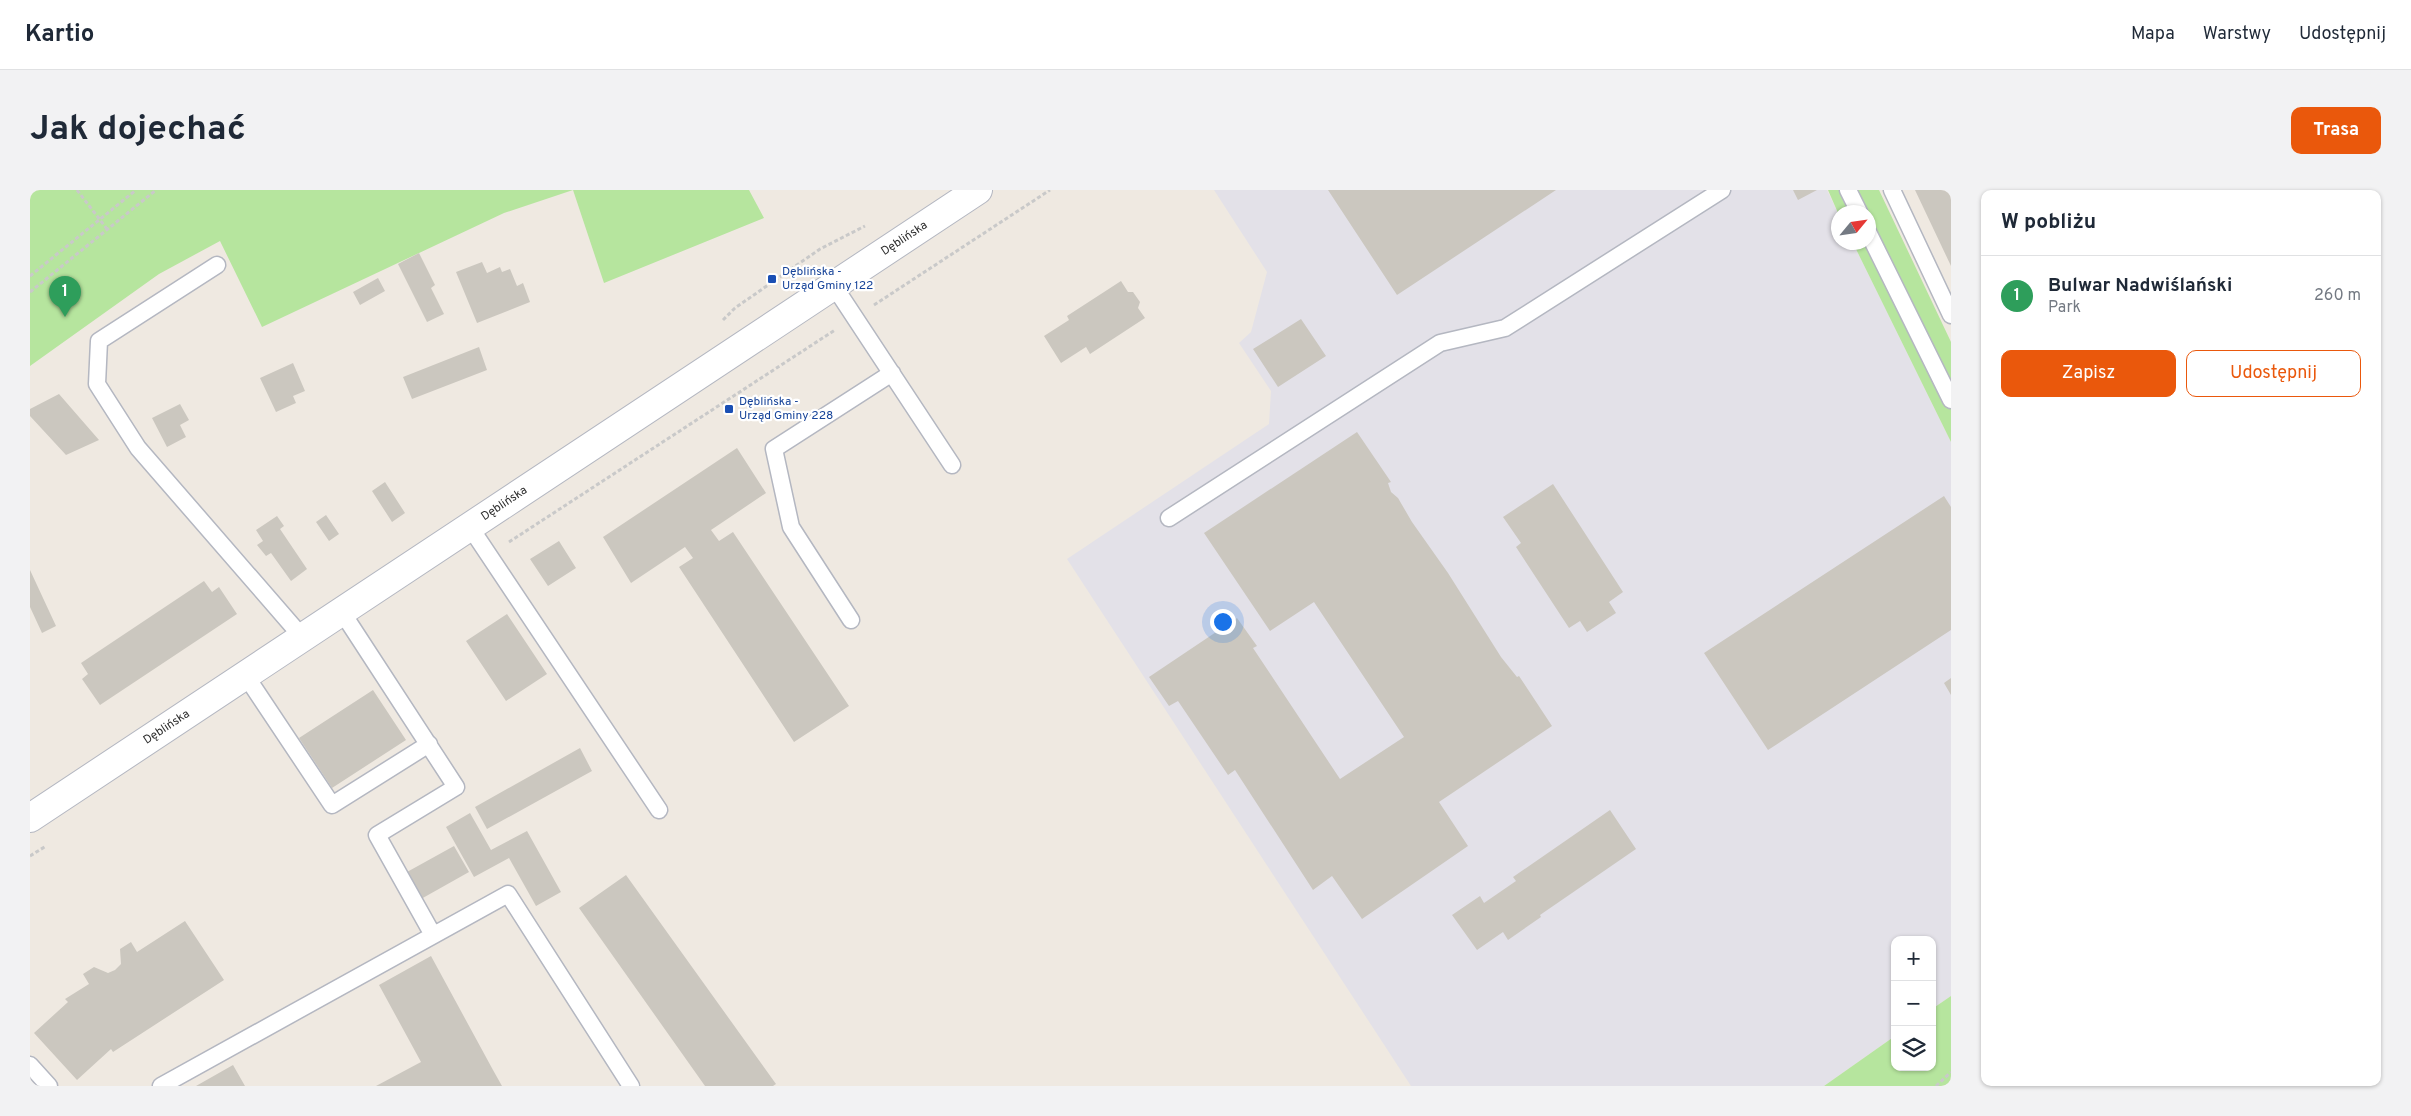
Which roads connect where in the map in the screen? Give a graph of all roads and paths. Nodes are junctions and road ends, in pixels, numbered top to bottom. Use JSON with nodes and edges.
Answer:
{"nodes":[{"id":1,"x":78,"y":190,"type":"edge"},
{"id":2,"x":136,"y":190,"type":"edge"},
{"id":3,"x":156,"y":190,"type":"edge"},
{"id":4,"x":978,"y":190,"type":"edge"},
{"id":5,"x":1050,"y":190,"type":"edge"},
{"id":6,"x":1722,"y":190,"type":"edge"},
{"id":7,"x":1848,"y":190,"type":"edge"},
{"id":8,"x":1892,"y":190,"type":"edge"},
{"id":9,"x":1856,"y":205,"type":"edge"},
{"id":10,"x":99,"y":218,"type":"junction"},
{"id":11,"x":107,"y":229,"type":"junction"},
{"id":12,"x":1876,"y":248,"type":"edge"},
{"id":13,"x":217,"y":265,"type":"dead end"},
{"id":14,"x":30,"y":276,"type":"edge"},
{"id":15,"x":834,"y":286,"type":"junction"},
{"id":16,"x":30,"y":292,"type":"edge"},
{"id":17,"x":1951,"y":315,"type":"edge"},
{"id":18,"x":855,"y":317,"type":"junction"},
{"id":19,"x":892,"y":373,"type":"junction"},
{"id":20,"x":1951,"y":400,"type":"edge"},
{"id":21,"x":952,"y":465,"type":"dead end"},
{"id":22,"x":1170,"y":518,"type":"dead end"},
{"id":23,"x":470,"y":527,"type":"junction"},
{"id":24,"x":488,"y":554,"type":"junction"},
{"id":25,"x":342,"y":612,"type":"junction"},
{"id":26,"x":851,"y":620,"type":"dead end"},
{"id":27,"x":303,"y":638,"type":"junction"},
{"id":28,"x":246,"y":676,"type":"junction"},
{"id":29,"x":428,"y":744,"type":"junction"},
{"id":30,"x":660,"y":810,"type":"dead end"},
{"id":31,"x":30,"y":818,"type":"edge"},
{"id":32,"x":47,"y":845,"type":"dead end"},
{"id":33,"x":30,"y":856,"type":"edge"},
{"id":34,"x":433,"y":936,"type":"junction"},
{"id":35,"x":30,"y":1065,"type":"edge"},
{"id":36,"x":1951,"y":1072,"type":"edge"},
{"id":37,"x":49,"y":1086,"type":"edge"},
{"id":38,"x":161,"y":1086,"type":"edge"},
{"id":39,"x":631,"y":1086,"type":"edge"},
{"id":40,"x":1936,"y":1086,"type":"edge"}],
"edges":[{"from":1,"to":10,"type":"path"},
{"from":2,"to":10,"type":"path"},
{"from":3,"to":11,"type":"path"},
{"from":4,"to":15,"type":"main road","name":"Dęblińska"},
{"from":5,"to":18,"type":"path"},
{"from":6,"to":22,"type":"lane"},
{"from":7,"to":9,"type":"lane"},
{"from":8,"to":17,"type":"lane"},
{"from":10,"to":11,"type":"path"},
{"from":10,"to":14,"type":"path"},
{"from":11,"to":16,"type":"path"},
{"from":12,"to":20,"type":"lane"},
{"from":13,"to":27,"type":"lane"},
{"from":15,"to":18,"type":"lane"},
{"from":15,"to":23,"type":"main road","name":"Dęblińska"},
{"from":18,"to":19,"type":"lane"},
{"from":18,"to":24,"type":"path"},
{"from":19,"to":21,"type":"lane"},
{"from":19,"to":26,"type":"lane"},
{"from":23,"to":24,"type":"lane"},
{"from":23,"to":25,"type":"main road","name":"Dęblińska"},
{"from":24,"to":30,"type":"lane"},
{"from":25,"to":27,"type":"main road","name":"Dęblińska"},
{"from":25,"to":29,"type":"lane"},
{"from":27,"to":28,"type":"main road","name":"Dęblińska"},
{"from":28,"to":29,"type":"lane"},
{"from":28,"to":31,"type":"main road","name":"Dęblińska"},
{"from":29,"to":34,"type":"lane"},
{"from":32,"to":33,"type":"path"},
{"from":34,"to":38,"type":"lane"},
{"from":34,"to":39,"type":"lane"},
{"from":35,"to":37,"type":"lane"},
{"from":36,"to":40,"type":"path"}]}
